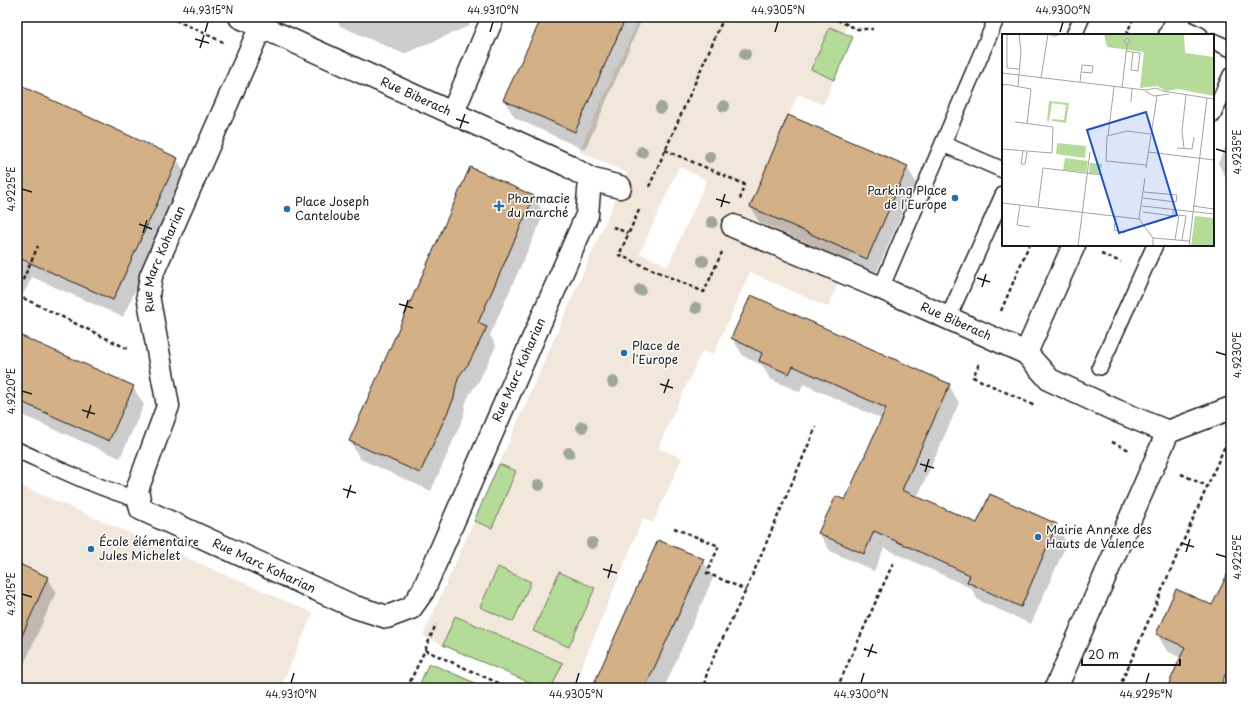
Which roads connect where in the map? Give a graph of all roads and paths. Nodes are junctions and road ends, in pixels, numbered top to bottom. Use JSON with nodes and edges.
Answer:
{"nodes":[{"id":1,"x":240,"y":17,"type":"edge"},
{"id":2,"x":493,"y":17,"type":"edge"},
{"id":3,"x":724,"y":17,"type":"edge"},
{"id":4,"x":831,"y":17,"type":"edge"},
{"id":5,"x":997,"y":17,"type":"edge"},
{"id":6,"x":1082,"y":17,"type":"edge"},
{"id":7,"x":1134,"y":17,"type":"edge"},
{"id":8,"x":1175,"y":25,"type":"edge"},
{"id":9,"x":261,"y":26,"type":"junction"},
{"id":10,"x":873,"y":29,"type":"dead end"},
{"id":11,"x":1074,"y":34,"type":"edge"},
{"id":12,"x":1126,"y":34,"type":"edge"},
{"id":13,"x":1198,"y":34,"type":"edge"},
{"id":14,"x":1214,"y":41,"type":"edge"},
{"id":15,"x":1231,"y":49,"type":"edge"},
{"id":16,"x":1231,"y":75,"type":"edge"},
{"id":17,"x":453,"y":112,"type":"junction"},
{"id":18,"x":1214,"y":113,"type":"edge"},
{"id":19,"x":943,"y":144,"type":"junction"},
{"id":20,"x":665,"y":150,"type":"junction"},
{"id":21,"x":1002,"y":170,"type":"edge"},
{"id":22,"x":590,"y":179,"type":"junction"},
{"id":23,"x":620,"y":187,"type":"dead end"},
{"id":24,"x":647,"y":192,"type":"dead end"},
{"id":25,"x":1002,"y":197,"type":"edge"},
{"id":26,"x":640,"y":206,"type":"dead end"},
{"id":27,"x":733,"y":226,"type":"junction"},
{"id":28,"x":38,"y":246,"type":"dead end"},
{"id":29,"x":1074,"y":246,"type":"edge"},
{"id":30,"x":1155,"y":246,"type":"edge"},
{"id":31,"x":1099,"y":254,"type":"dead end"},
{"id":32,"x":1144,"y":271,"type":"junction"},
{"id":33,"x":881,"y":288,"type":"junction"},
{"id":34,"x":17,"y":294,"type":"edge"},
{"id":35,"x":948,"y":318,"type":"junction"},
{"id":36,"x":158,"y":345,"type":"junction"},
{"id":37,"x":1026,"y":353,"type":"junction"},
{"id":38,"x":1100,"y":367,"type":"dead end"},
{"id":39,"x":1231,"y":408,"type":"edge"},
{"id":40,"x":816,"y":427,"type":"dead end"},
{"id":41,"x":1168,"y":432,"type":"junction"},
{"id":42,"x":1231,"y":433,"type":"edge"},
{"id":43,"x":17,"y":450,"type":"edge"},
{"id":44,"x":140,"y":500,"type":"junction"},
{"id":45,"x":674,"y":528,"type":"dead end"},
{"id":46,"x":894,"y":562,"type":"dead end"},
{"id":47,"x":746,"y":590,"type":"junction"},
{"id":48,"x":407,"y":688,"type":"edge"},
{"id":49,"x":509,"y":688,"type":"edge"},
{"id":50,"x":712,"y":688,"type":"edge"},
{"id":51,"x":837,"y":688,"type":"edge"},
{"id":52,"x":1057,"y":688,"type":"edge"},
{"id":53,"x":1119,"y":688,"type":"edge"}],
"edges":[{"from":1,"to":9,"type":"street","name":"Rue Biberach"},
{"from":2,"to":17,"type":"street"},
{"from":3,"to":20,"type":"path"},
{"from":4,"to":10,"type":"path"},
{"from":5,"to":19,"type":"lane"},
{"from":6,"to":11,"type":"lane"},
{"from":7,"to":12,"type":"path"},
{"from":8,"to":13,"type":"lane"},
{"from":9,"to":17,"type":"street","name":"Rue Biberach"},
{"from":9,"to":36,"type":"street","name":"Rue Marc Koharian"},
{"from":14,"to":15,"type":"lane"},
{"from":16,"to":18,"type":"lane"},
{"from":17,"to":22,"type":"street","name":"Rue Biberach"},
{"from":19,"to":21,"type":"lane"},
{"from":19,"to":33,"type":"lane"},
{"from":20,"to":24,"type":"path"},
{"from":20,"to":27,"type":"path"},
{"from":22,"to":23,"type":"street","name":"Rue Biberach"},
{"from":22,"to":44,"type":"street","name":"Rue Marc Koharian"},
{"from":25,"to":35,"type":"lane"},
{"from":26,"to":27,"type":"path"},
{"from":27,"to":33,"type":"street","name":"Rue Biberach"},
{"from":28,"to":34,"type":"path"},
{"from":29,"to":37,"type":"street"},
{"from":30,"to":32,"type":"lane"},
{"from":31,"to":32,"type":"path"},
{"from":32,"to":38,"type":"lane"},
{"from":33,"to":35,"type":"street","name":"Rue Biberach"},
{"from":34,"to":36,"type":"path"},
{"from":35,"to":37,"type":"street","name":"Rue Biberach"},
{"from":36,"to":44,"type":"street","name":"Rue Marc Koharian"},
{"from":37,"to":41,"type":"street","name":"Rue Biberach"},
{"from":39,"to":41,"type":"street"},
{"from":40,"to":47,"type":"path"},
{"from":41,"to":52,"type":"street"},
{"from":42,"to":53,"type":"path"},
{"from":43,"to":44,"type":"lane"},
{"from":45,"to":47,"type":"path"},
{"from":46,"to":51,"type":"path"},
{"from":47,"to":50,"type":"path"},
{"from":48,"to":49,"type":"path"}]}
